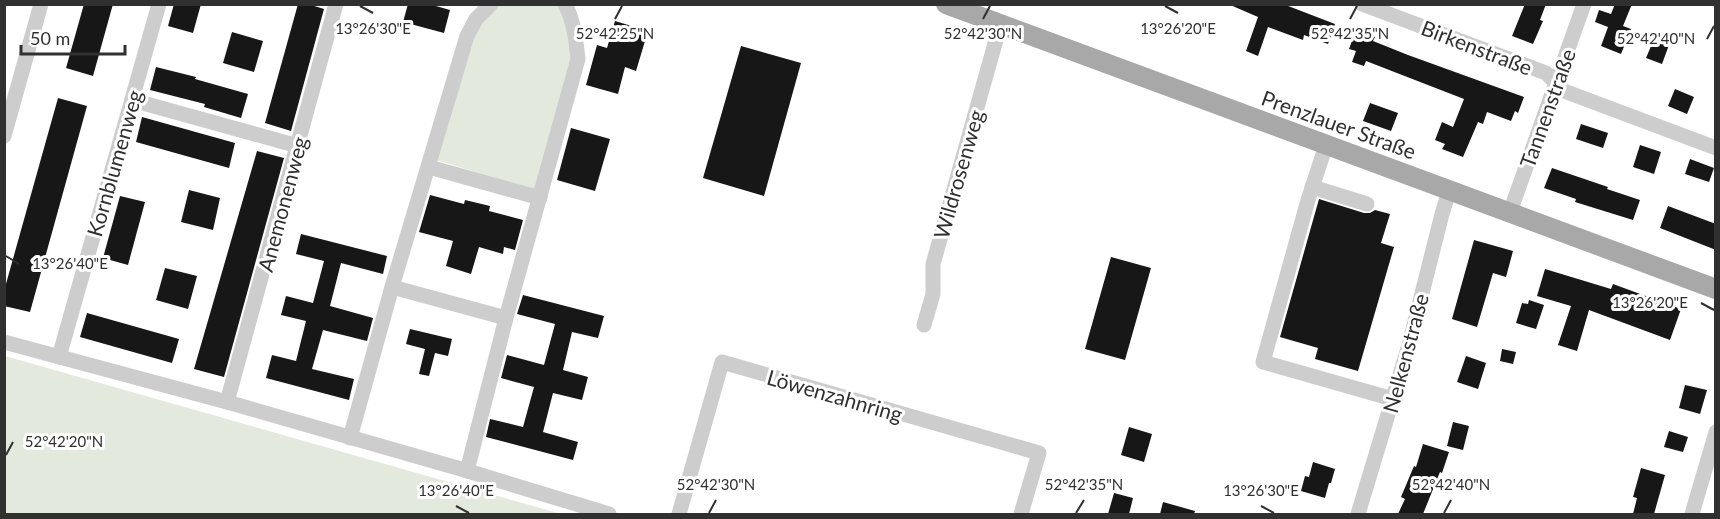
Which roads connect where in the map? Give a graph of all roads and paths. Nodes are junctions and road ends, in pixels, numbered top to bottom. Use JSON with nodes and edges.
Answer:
{"nodes":[{"id":1,"x":41,"y":4,"type":"edge"},
{"id":2,"x":159,"y":4,"type":"edge"},
{"id":3,"x":336,"y":4,"type":"edge"},
{"id":4,"x":490,"y":4,"type":"edge"},
{"id":5,"x":565,"y":4,"type":"edge"},
{"id":6,"x":946,"y":4,"type":"edge"},
{"id":7,"x":1362,"y":4,"type":"edge"},
{"id":8,"x":1584,"y":4,"type":"edge"},
{"id":9,"x":1002,"y":25,"type":"junction"},
{"id":10,"x":1556,"y":82,"type":"junction"},
{"id":11,"x":132,"y":100,"type":"junction"},
{"id":12,"x":4,"y":136,"type":"edge"},
{"id":13,"x":1326,"y":145,"type":"junction"},
{"id":14,"x":298,"y":146,"type":"junction"},
{"id":15,"x":1716,"y":148,"type":"edge"},
{"id":16,"x":429,"y":166,"type":"junction"},
{"id":17,"x":1312,"y":188,"type":"junction"},
{"id":18,"x":1449,"y":191,"type":"junction"},
{"id":19,"x":540,"y":198,"type":"junction"},
{"id":20,"x":1367,"y":204,"type":"dead end"},
{"id":21,"x":1510,"y":212,"type":"junction"},
{"id":22,"x":392,"y":286,"type":"junction"},
{"id":23,"x":1716,"y":289,"type":"edge"},
{"id":24,"x":506,"y":318,"type":"junction"},
{"id":25,"x":924,"y":325,"type":"dead end"},
{"id":26,"x":4,"y":342,"type":"edge"},
{"id":27,"x":60,"y":357,"type":"junction"},
{"id":28,"x":1393,"y":399,"type":"junction"},
{"id":29,"x":227,"y":402,"type":"junction"},
{"id":30,"x":1716,"y":432,"type":"edge"},
{"id":31,"x":350,"y":438,"type":"junction"},
{"id":32,"x":467,"y":471,"type":"junction"},
{"id":33,"x":609,"y":514,"type":"edge"},
{"id":34,"x":678,"y":514,"type":"edge"},
{"id":35,"x":1021,"y":514,"type":"edge"},
{"id":36,"x":1358,"y":514,"type":"edge"},
{"id":37,"x":1692,"y":514,"type":"edge"}],
"edges":[{"from":1,"to":12,"type":"street"},
{"from":2,"to":11,"type":"street","name":"Kornblumenweg"},
{"from":3,"to":14,"type":"street","name":"Anemonenweg"},
{"from":4,"to":16,"type":"street"},
{"from":5,"to":19,"type":"street"},
{"from":6,"to":9,"type":"main road","name":"Prenzlauer Straße"},
{"from":7,"to":10,"type":"street","name":"Birkenstraße"},
{"from":8,"to":10,"type":"street","name":"Tannenstraße"},
{"from":9,"to":13,"type":"main road","name":"Prenzlauer Straße"},
{"from":9,"to":25,"type":"street","name":"Wildrosenweg"},
{"from":10,"to":15,"type":"street","name":"Birkenstraße"},
{"from":10,"to":21,"type":"street","name":"Tannenstraße"},
{"from":11,"to":14,"type":"street"},
{"from":11,"to":27,"type":"street","name":"Kornblumenweg"},
{"from":13,"to":17,"type":"street"},
{"from":13,"to":18,"type":"main road","name":"Prenzlauer Straße"},
{"from":14,"to":29,"type":"street","name":"Anemonenweg"},
{"from":16,"to":19,"type":"street"},
{"from":16,"to":22,"type":"street"},
{"from":17,"to":20,"type":"street"},
{"from":17,"to":28,"type":"street"},
{"from":18,"to":21,"type":"main road","name":"Prenzlauer Straße"},
{"from":18,"to":28,"type":"street","name":"Nelkenstraße"},
{"from":19,"to":24,"type":"street"},
{"from":21,"to":23,"type":"main road","name":"Prenzlauer Straße"},
{"from":22,"to":24,"type":"street"},
{"from":22,"to":31,"type":"street"},
{"from":24,"to":32,"type":"street"},
{"from":26,"to":27,"type":"street"},
{"from":27,"to":29,"type":"street"},
{"from":28,"to":36,"type":"street","name":"Nelkenstraße"},
{"from":29,"to":31,"type":"street"},
{"from":30,"to":37,"type":"street"},
{"from":31,"to":32,"type":"street"},
{"from":32,"to":33,"type":"street"},
{"from":34,"to":35,"type":"street","name":"Löwenzahnring"}]}
